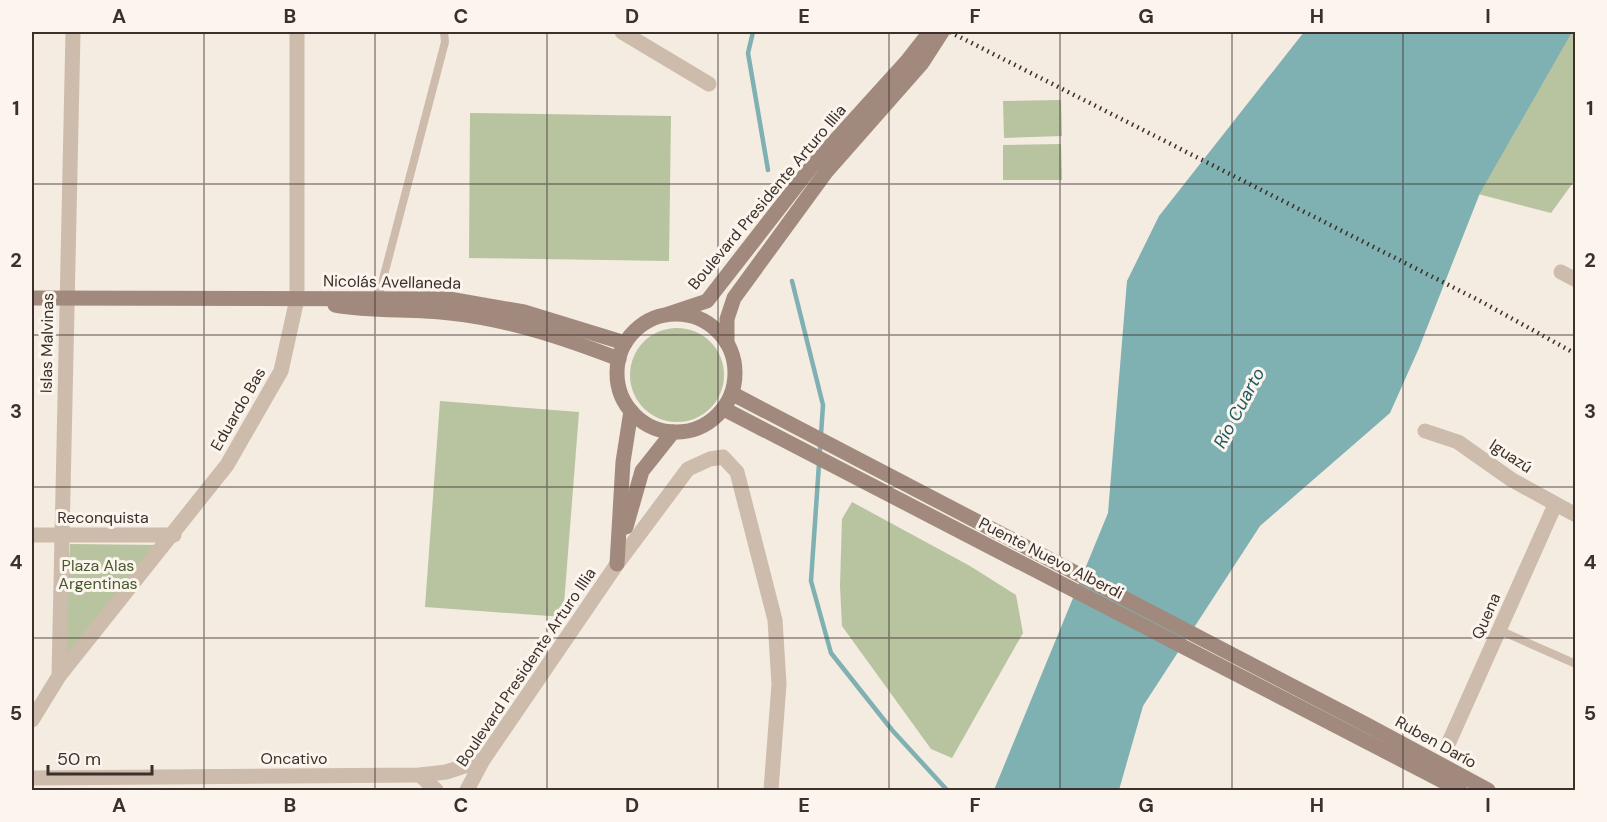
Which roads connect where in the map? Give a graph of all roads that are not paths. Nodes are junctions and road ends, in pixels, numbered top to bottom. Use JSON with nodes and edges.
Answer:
{"nodes":[{"id":1,"x":74,"y":32,"type":"edge"},
{"id":2,"x":297,"y":32,"type":"edge"},
{"id":3,"x":444,"y":32,"type":"edge"},
{"id":4,"x":622,"y":32,"type":"edge"},
{"id":5,"x":930,"y":32,"type":"edge"},
{"id":6,"x":942,"y":32,"type":"edge"},
{"id":7,"x":709,"y":84,"type":"dead end"},
{"id":8,"x":1561,"y":272,"type":"dead end"},
{"id":9,"x":1575,"y":280,"type":"edge"},
{"id":10,"x":32,"y":298,"type":"edge"},
{"id":11,"x":297,"y":298,"type":"junction"},
{"id":12,"x":378,"y":298,"type":"junction"},
{"id":13,"x":66,"y":299,"type":"junction"},
{"id":14,"x":668,"y":314,"type":"junction"},
{"id":15,"x":625,"y":343,"type":"junction"},
{"id":16,"x":728,"y":344,"type":"junction"},
{"id":17,"x":619,"y":359,"type":"junction"},
{"id":18,"x":733,"y":394,"type":"junction"},
{"id":19,"x":724,"y":409,"type":"junction"},
{"id":20,"x":631,"y":411,"type":"junction"},
{"id":21,"x":1425,"y":431,"type":"dead end"},
{"id":22,"x":673,"y":432,"type":"junction"},
{"id":23,"x":1555,"y":505,"type":"junction"},
{"id":24,"x":1575,"y":515,"type":"edge"},
{"id":25,"x":32,"y":535,"type":"edge"},
{"id":26,"x":62,"y":535,"type":"junction"},
{"id":27,"x":174,"y":535,"type":"junction"},
{"id":28,"x":617,"y":564,"type":"junction"},
{"id":29,"x":1499,"y":630,"type":"junction"},
{"id":30,"x":1575,"y":664,"type":"edge"},
{"id":31,"x":59,"y":676,"type":"junction"},
{"id":32,"x":32,"y":720,"type":"edge"},
{"id":33,"x":1364,"y":732,"type":"junction"},
{"id":34,"x":1449,"y":742,"type":"dead end"},
{"id":35,"x":483,"y":760,"type":"junction"},
{"id":36,"x":420,"y":775,"type":"junction"},
{"id":37,"x":32,"y":778,"type":"edge"},
{"id":38,"x":436,"y":790,"type":"edge"},
{"id":39,"x":467,"y":790,"type":"edge"},
{"id":40,"x":771,"y":790,"type":"edge"},
{"id":41,"x":1460,"y":790,"type":"edge"},
{"id":42,"x":1488,"y":790,"type":"edge"}],
"edges":[{"from":1,"to":13,"type":"street","name":"Islas Malvinas"},
{"from":2,"to":11,"type":"street","name":"Eduardo Bas"},
{"from":3,"to":12,"type":"lane"},
{"from":4,"to":7,"type":"street"},
{"from":5,"to":14,"type":"main road","name":"Boulevard Presidente Arturo Illia"},
{"from":6,"to":16,"type":"main road","name":"Boulevard Presidente Arturo Illia"},
{"from":8,"to":9,"type":"street"},
{"from":10,"to":13,"type":"main road","name":"Nicolás Avellaneda"},
{"from":11,"to":12,"type":"main road","name":"Nicolás Avellaneda"},
{"from":11,"to":13,"type":"main road","name":"Nicolás Avellaneda"},
{"from":11,"to":17,"type":"main road","name":"Nicolás Avellaneda"},
{"from":11,"to":27,"type":"street","name":"Eduardo Bas"},
{"from":12,"to":15,"type":"main road","name":"Nicolás Avellaneda"},
{"from":13,"to":26,"type":"street","name":"Islas Malvinas"},
{"from":14,"to":15,"type":"main road"},
{"from":14,"to":16,"type":"main road"},
{"from":15,"to":17,"type":"main road"},
{"from":16,"to":18,"type":"main road"},
{"from":17,"to":20,"type":"main road"},
{"from":18,"to":19,"type":"main road"},
{"from":18,"to":33,"type":"main road","name":"Puente Nuevo Alberdi"},
{"from":19,"to":22,"type":"main road"},
{"from":19,"to":33,"type":"main road","name":"Puente Nuevo Alberdi"},
{"from":20,"to":22,"type":"main road"},
{"from":20,"to":28,"type":"main road"},
{"from":21,"to":23,"type":"street","name":"Iguazú"},
{"from":22,"to":28,"type":"main road"},
{"from":23,"to":24,"type":"street","name":"Iguazú"},
{"from":23,"to":29,"type":"street","name":"Quena"},
{"from":25,"to":26,"type":"street","name":"Reconquista"},
{"from":26,"to":27,"type":"street","name":"Reconquista"},
{"from":26,"to":31,"type":"street","name":"Islas Malvinas"},
{"from":27,"to":31,"type":"street","name":"Eduardo Bas"},
{"from":28,"to":35,"type":"street","name":"Boulevard Presidente Arturo Illia"},
{"from":28,"to":40,"type":"street","name":"Boulevard Presidente Arturo Illia"},
{"from":29,"to":30,"type":"lane"},
{"from":29,"to":34,"type":"street","name":"Quena"},
{"from":31,"to":32,"type":"street"},
{"from":33,"to":41,"type":"main road","name":"Ruben Darío"},
{"from":33,"to":42,"type":"main road","name":"Ruben Darío"},
{"from":35,"to":36,"type":"street","name":"Oncativo"},
{"from":35,"to":39,"type":"street","name":"Boulevard Presidente Arturo Illia"},
{"from":36,"to":37,"type":"street","name":"Oncativo"},
{"from":36,"to":38,"type":"street"}]}
